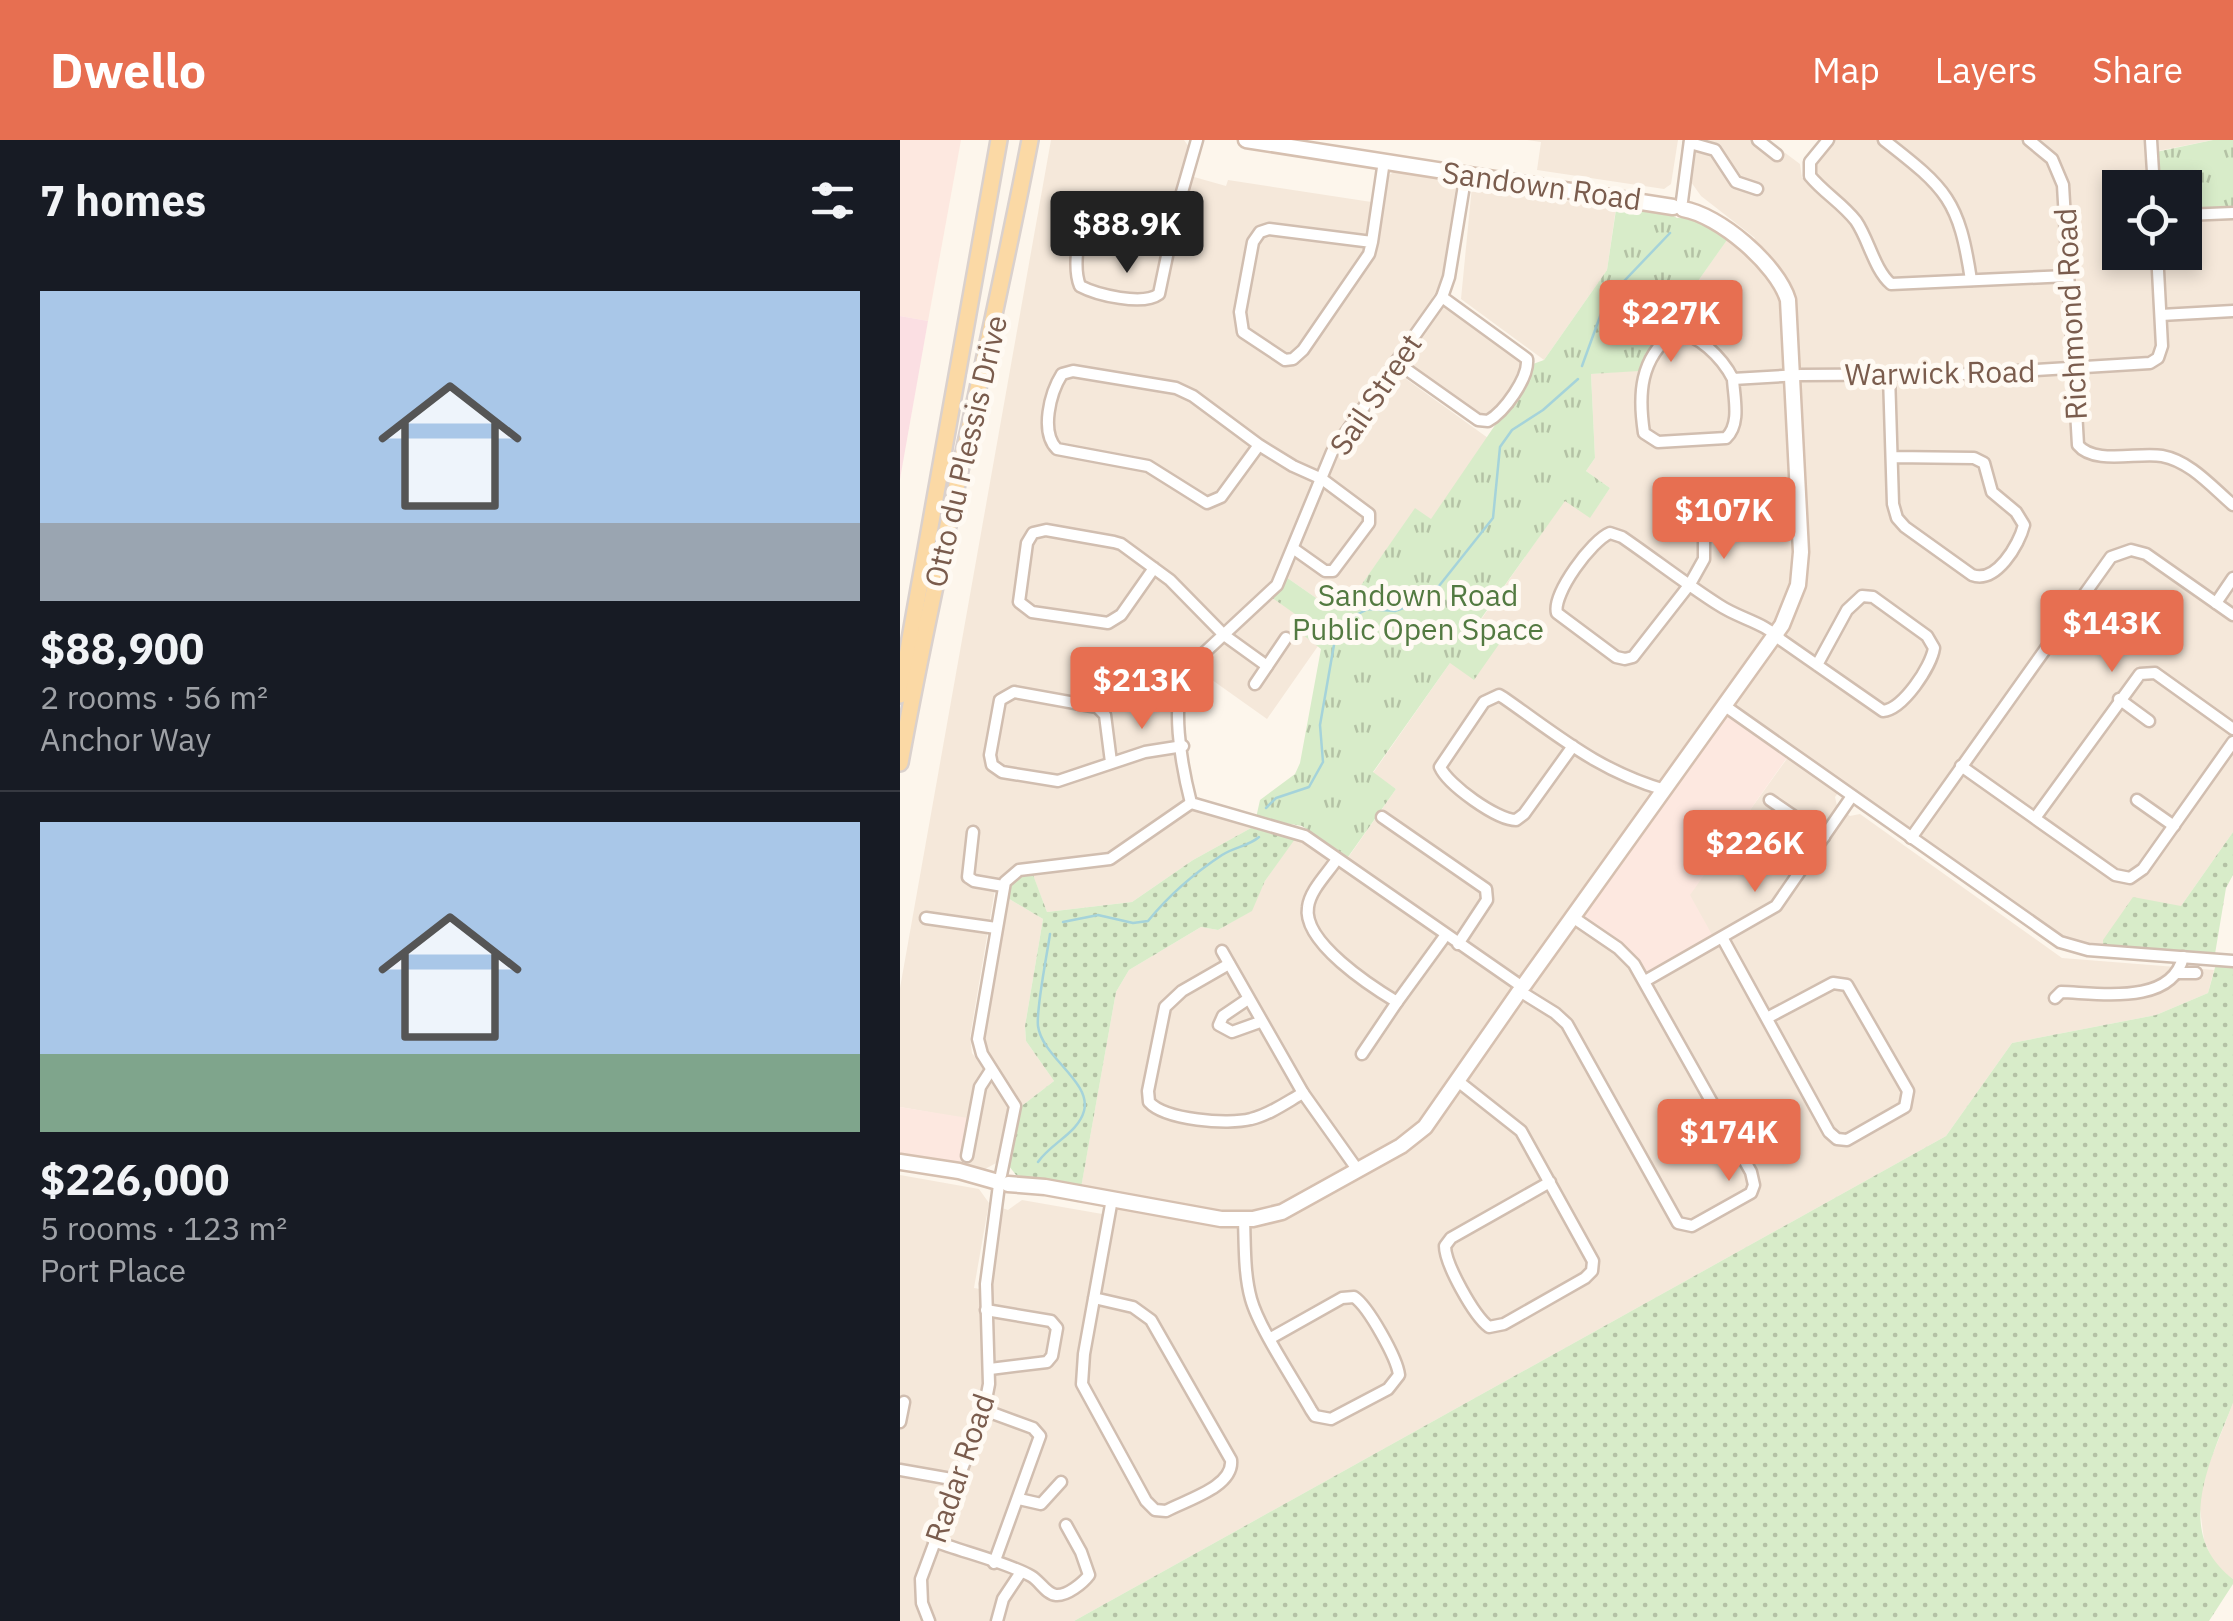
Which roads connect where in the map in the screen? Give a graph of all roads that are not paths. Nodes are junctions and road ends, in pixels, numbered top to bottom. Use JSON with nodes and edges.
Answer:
{"nodes":[{"id":1,"x":999,"y":140,"type":"edge"},
{"id":2,"x":1030,"y":140,"type":"edge"},
{"id":3,"x":1198,"y":140,"type":"edge"},
{"id":4,"x":1246,"y":140,"type":"edge"},
{"id":5,"x":1758,"y":140,"type":"edge"},
{"id":6,"x":1828,"y":140,"type":"edge"},
{"id":7,"x":1884,"y":140,"type":"edge"},
{"id":8,"x":2029,"y":140,"type":"edge"},
{"id":9,"x":2151,"y":140,"type":"edge"},
{"id":10,"x":1690,"y":142,"type":"edge"},
{"id":11,"x":1703,"y":143,"type":"edge"},
{"id":12,"x":1318,"y":145,"type":"edge"},
{"id":13,"x":1777,"y":155,"type":"dead end"},
{"id":14,"x":1384,"y":161,"type":"junction"},
{"id":15,"x":2153,"y":170,"type":"edge"},
{"id":16,"x":1466,"y":174,"type":"junction"},
{"id":17,"x":1756,"y":189,"type":"dead end"},
{"id":18,"x":1679,"y":203,"type":"junction"},
{"id":19,"x":1176,"y":213,"type":"junction"},
{"id":20,"x":2233,"y":213,"type":"edge"},
{"id":21,"x":2202,"y":215,"type":"edge"},
{"id":22,"x":1372,"y":242,"type":"junction"},
{"id":23,"x":2158,"y":270,"type":"edge"},
{"id":24,"x":2068,"y":276,"type":"junction"},
{"id":25,"x":1972,"y":280,"type":"junction"},
{"id":26,"x":1442,"y":297,"type":"junction"},
{"id":27,"x":2233,"y":311,"type":"edge"},
{"id":28,"x":2161,"y":315,"type":"junction"},
{"id":29,"x":1396,"y":362,"type":"junction"},
{"id":30,"x":2073,"y":368,"type":"junction"},
{"id":31,"x":1888,"y":374,"type":"junction"},
{"id":32,"x":1794,"y":376,"type":"junction"},
{"id":33,"x":1733,"y":379,"type":"junction"},
{"id":34,"x":1259,"y":444,"type":"junction"},
{"id":35,"x":1892,"y":457,"type":"junction"},
{"id":36,"x":1322,"y":478,"type":"junction"},
{"id":37,"x":2233,"y":505,"type":"edge"},
{"id":38,"x":1704,"y":527,"type":"dead end"},
{"id":39,"x":1294,"y":548,"type":"junction"},
{"id":40,"x":1154,"y":568,"type":"junction"},
{"id":41,"x":2233,"y":578,"type":"edge"},
{"id":42,"x":1690,"y":584,"type":"junction"},
{"id":43,"x":2216,"y":602,"type":"junction"},
{"id":44,"x":2233,"y":614,"type":"edge"},
{"id":45,"x":1775,"y":634,"type":"junction"},
{"id":46,"x":1224,"y":635,"type":"junction"},
{"id":47,"x":1286,"y":638,"type":"dead end"},
{"id":48,"x":1817,"y":665,"type":"junction"},
{"id":49,"x":1267,"y":666,"type":"junction"},
{"id":50,"x":1255,"y":684,"type":"dead end"},
{"id":51,"x":900,"y":696,"type":"edge"},
{"id":52,"x":2119,"y":699,"type":"junction"},
{"id":53,"x":1725,"y":706,"type":"junction"},
{"id":54,"x":2149,"y":720,"type":"dead end"},
{"id":55,"x":2233,"y":729,"type":"edge"},
{"id":56,"x":2233,"y":742,"type":"edge"},
{"id":57,"x":1182,"y":746,"type":"junction"},
{"id":58,"x":1573,"y":746,"type":"junction"},
{"id":59,"x":900,"y":762,"type":"edge"},
{"id":60,"x":1111,"y":762,"type":"junction"},
{"id":61,"x":1962,"y":766,"type":"junction"},
{"id":62,"x":1665,"y":790,"type":"junction"},
{"id":63,"x":1852,"y":796,"type":"junction"},
{"id":64,"x":1770,"y":800,"type":"dead end"},
{"id":65,"x":2138,"y":800,"type":"dead end"},
{"id":66,"x":1191,"y":803,"type":"junction"},
{"id":67,"x":1382,"y":817,"type":"dead end"},
{"id":68,"x":2036,"y":818,"type":"junction"},
{"id":69,"x":2174,"y":826,"type":"junction"},
{"id":70,"x":973,"y":832,"type":"dead end"},
{"id":71,"x":1824,"y":837,"type":"junction"},
{"id":72,"x":1911,"y":838,"type":"junction"},
{"id":73,"x":1337,"y":859,"type":"junction"},
{"id":74,"x":1004,"y":886,"type":"junction"},
{"id":75,"x":926,"y":918,"type":"dead end"},
{"id":76,"x":1574,"y":918,"type":"junction"},
{"id":77,"x":996,"y":928,"type":"junction"},
{"id":78,"x":1445,"y":936,"type":"junction"},
{"id":79,"x":1722,"y":938,"type":"junction"},
{"id":80,"x":1458,"y":944,"type":"junction"},
{"id":81,"x":1222,"y":951,"type":"dead end"},
{"id":82,"x":2183,"y":957,"type":"junction"},
{"id":83,"x":2233,"y":961,"type":"edge"},
{"id":84,"x":1229,"y":964,"type":"junction"},
{"id":85,"x":2178,"y":973,"type":"junction"},
{"id":86,"x":2196,"y":973,"type":"dead end"},
{"id":87,"x":1644,"y":981,"type":"junction"},
{"id":88,"x":1524,"y":990,"type":"junction"},
{"id":89,"x":2076,"y":993,"type":"dead end"},
{"id":90,"x":1248,"y":1000,"type":"junction"},
{"id":91,"x":1397,"y":1002,"type":"junction"},
{"id":92,"x":1767,"y":1018,"type":"junction"},
{"id":93,"x":1260,"y":1022,"type":"junction"},
{"id":94,"x":1362,"y":1054,"type":"dead end"},
{"id":95,"x":991,"y":1070,"type":"junction"},
{"id":96,"x":1460,"y":1082,"type":"junction"},
{"id":97,"x":1303,"y":1094,"type":"junction"},
{"id":98,"x":966,"y":1156,"type":"dead end"},
{"id":99,"x":900,"y":1162,"type":"edge"},
{"id":100,"x":1357,"y":1170,"type":"junction"},
{"id":101,"x":1003,"y":1181,"type":"junction"},
{"id":102,"x":1550,"y":1182,"type":"junction"},
{"id":103,"x":1112,"y":1199,"type":"junction"},
{"id":104,"x":1244,"y":1220,"type":"junction"},
{"id":105,"x":1094,"y":1298,"type":"junction"},
{"id":106,"x":986,"y":1310,"type":"junction"},
{"id":107,"x":1271,"y":1338,"type":"junction"},
{"id":108,"x":990,"y":1368,"type":"junction"},
{"id":109,"x":904,"y":1402,"type":"dead end"},
{"id":110,"x":984,"y":1410,"type":"junction"},
{"id":111,"x":900,"y":1422,"type":"edge"},
{"id":112,"x":900,"y":1470,"type":"edge"},
{"id":113,"x":957,"y":1480,"type":"junction"},
{"id":114,"x":1060,"y":1482,"type":"dead end"},
{"id":115,"x":1019,"y":1498,"type":"junction"},
{"id":116,"x":1066,"y":1525,"type":"dead end"},
{"id":117,"x":934,"y":1541,"type":"junction"},
{"id":118,"x":994,"y":1563,"type":"junction"},
{"id":119,"x":1021,"y":1572,"type":"junction"},
{"id":120,"x":929,"y":1621,"type":"edge"},
{"id":121,"x":998,"y":1621,"type":"edge"}],
"edges":[{"from":1,"to":51,"type":"main road","name":"Otto du Plessis Drive"},
{"from":2,"to":59,"type":"main road","name":"Otto du Plessis Drive"},
{"from":3,"to":19,"type":"street"},
{"from":4,"to":12,"type":"street","name":"Sandown Road"},
{"from":5,"to":13,"type":"street"},
{"from":6,"to":25,"type":"street"},
{"from":7,"to":25,"type":"street"},
{"from":8,"to":24,"type":"street","name":"Richmond Road"},
{"from":9,"to":15,"type":"street"},
{"from":10,"to":11,"type":"street"},
{"from":10,"to":18,"type":"street"},
{"from":11,"to":17,"type":"street"},
{"from":12,"to":14,"type":"street","name":"Sandown Road"},
{"from":14,"to":16,"type":"street","name":"Sandown Road"},
{"from":14,"to":22,"type":"street"},
{"from":16,"to":18,"type":"street","name":"Sandown Road"},
{"from":16,"to":26,"type":"street","name":"Sail Street"},
{"from":18,"to":32,"type":"street","name":"Sandown Road"},
{"from":19,"to":19,"type":"street"},
{"from":20,"to":21,"type":"street"},
{"from":22,"to":22,"type":"street"},
{"from":23,"to":28,"type":"street","name":"Warwick Road"},
{"from":24,"to":25,"type":"street"},
{"from":24,"to":30,"type":"street","name":"Richmond Road"},
{"from":26,"to":29,"type":"street","name":"Sail Street"},
{"from":26,"to":29,"type":"street"},
{"from":27,"to":28,"type":"street"},
{"from":28,"to":30,"type":"street","name":"Warwick Road"},
{"from":29,"to":36,"type":"street","name":"Sail Street"},
{"from":30,"to":31,"type":"street","name":"Warwick Road"},
{"from":30,"to":37,"type":"street","name":"Richmond Road"},
{"from":31,"to":32,"type":"street","name":"Warwick Road"},
{"from":31,"to":35,"type":"street"},
{"from":32,"to":33,"type":"street","name":"Warwick Road"},
{"from":32,"to":45,"type":"street","name":"Sandown Road"},
{"from":33,"to":33,"type":"street"},
{"from":34,"to":34,"type":"street"},
{"from":34,"to":36,"type":"street"},
{"from":35,"to":35,"type":"street"},
{"from":36,"to":39,"type":"street","name":"Sail Street"},
{"from":36,"to":39,"type":"street"},
{"from":38,"to":42,"type":"street"},
{"from":39,"to":46,"type":"street","name":"Sail Street"},
{"from":40,"to":40,"type":"street"},
{"from":40,"to":46,"type":"street"},
{"from":41,"to":43,"type":"street"},
{"from":42,"to":42,"type":"street"},
{"from":42,"to":45,"type":"street"},
{"from":43,"to":44,"type":"street"},
{"from":43,"to":61,"type":"street"},
{"from":45,"to":48,"type":"street"},
{"from":45,"to":53,"type":"street","name":"Sandown Road"},
{"from":46,"to":49,"type":"street"},
{"from":46,"to":57,"type":"street","name":"Sail Street"},
{"from":47,"to":49,"type":"street"},
{"from":48,"to":48,"type":"street"},
{"from":49,"to":50,"type":"street"},
{"from":52,"to":54,"type":"street"},
{"from":52,"to":55,"type":"street"},
{"from":52,"to":68,"type":"street"},
{"from":53,"to":62,"type":"street","name":"Sandown Road"},
{"from":53,"to":63,"type":"street"},
{"from":56,"to":69,"type":"street"},
{"from":57,"to":60,"type":"street"},
{"from":57,"to":66,"type":"street","name":"Sail Street"},
{"from":58,"to":58,"type":"street"},
{"from":58,"to":62,"type":"street"},
{"from":60,"to":60,"type":"street"},
{"from":61,"to":68,"type":"street"},
{"from":61,"to":72,"type":"street"},
{"from":62,"to":76,"type":"street","name":"Sandown Road"},
{"from":63,"to":71,"type":"street"},
{"from":63,"to":72,"type":"street"},
{"from":64,"to":71,"type":"street"},
{"from":65,"to":69,"type":"street"},
{"from":66,"to":73,"type":"street"},
{"from":66,"to":74,"type":"street"},
{"from":67,"to":80,"type":"street"},
{"from":68,"to":69,"type":"street"},
{"from":70,"to":74,"type":"street"},
{"from":71,"to":79,"type":"street"},
{"from":72,"to":82,"type":"street"},
{"from":73,"to":78,"type":"street"},
{"from":73,"to":91,"type":"street"},
{"from":74,"to":77,"type":"street","name":"Radar Road"},
{"from":75,"to":77,"type":"street"},
{"from":76,"to":87,"type":"street"},
{"from":76,"to":88,"type":"street","name":"Sandown Road"},
{"from":77,"to":95,"type":"street","name":"Radar Road"},
{"from":78,"to":80,"type":"street"},
{"from":78,"to":91,"type":"street"},
{"from":79,"to":87,"type":"street"},
{"from":79,"to":92,"type":"street"},
{"from":80,"to":88,"type":"street"},
{"from":81,"to":84,"type":"street"},
{"from":82,"to":83,"type":"street"},
{"from":82,"to":85,"type":"street"},
{"from":84,"to":90,"type":"street"},
{"from":84,"to":97,"type":"street"},
{"from":85,"to":86,"type":"street"},
{"from":85,"to":89,"type":"street"},
{"from":87,"to":88,"type":"street"},
{"from":88,"to":96,"type":"street","name":"Sandown Road"},
{"from":90,"to":93,"type":"street"},
{"from":90,"to":93,"type":"street"},
{"from":91,"to":94,"type":"street"},
{"from":92,"to":92,"type":"street"},
{"from":93,"to":97,"type":"street"},
{"from":95,"to":98,"type":"street"},
{"from":95,"to":101,"type":"street","name":"Radar Road"},
{"from":96,"to":100,"type":"street","name":"Sandown Road"},
{"from":96,"to":102,"type":"street"},
{"from":97,"to":100,"type":"street"},
{"from":99,"to":101,"type":"street","name":"Sandown Road"},
{"from":100,"to":104,"type":"street","name":"Sandown Road"},
{"from":101,"to":103,"type":"street","name":"Sandown Road"},
{"from":101,"to":106,"type":"street","name":"Radar Road"},
{"from":102,"to":102,"type":"street"},
{"from":103,"to":104,"type":"street","name":"Sandown Road"},
{"from":103,"to":105,"type":"street"},
{"from":104,"to":107,"type":"street"},
{"from":105,"to":105,"type":"street"},
{"from":106,"to":108,"type":"street","name":"Radar Road"},
{"from":106,"to":108,"type":"street"},
{"from":107,"to":107,"type":"street"},
{"from":108,"to":110,"type":"street","name":"Radar Road"},
{"from":109,"to":111,"type":"street"},
{"from":110,"to":113,"type":"street","name":"Radar Road"},
{"from":110,"to":115,"type":"street"},
{"from":112,"to":113,"type":"street"},
{"from":113,"to":117,"type":"street","name":"Radar Road"},
{"from":114,"to":115,"type":"street"},
{"from":115,"to":118,"type":"street"},
{"from":116,"to":119,"type":"street"},
{"from":117,"to":118,"type":"street"},
{"from":117,"to":120,"type":"street","name":"Radar Road"},
{"from":118,"to":119,"type":"street"},
{"from":119,"to":121,"type":"street"}]}
